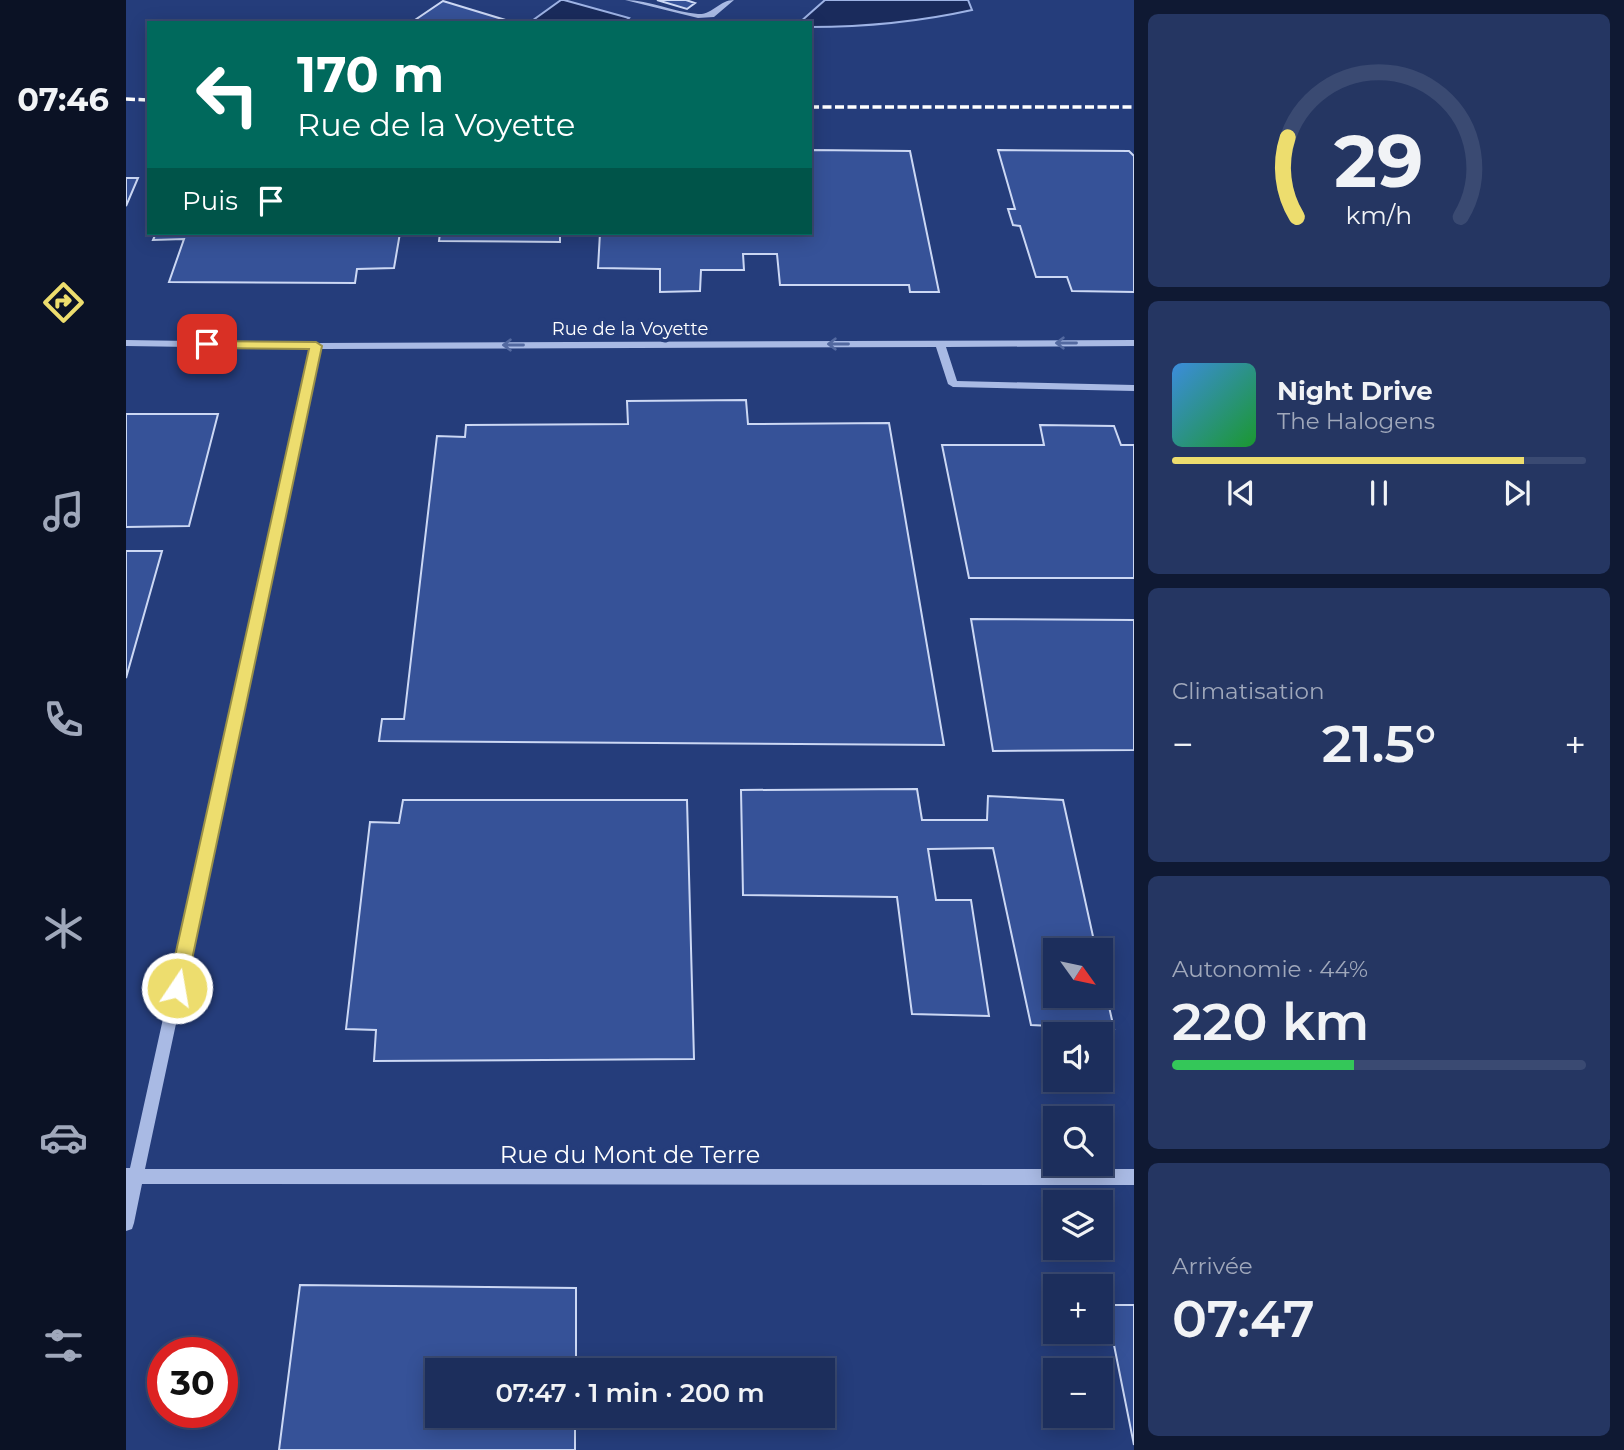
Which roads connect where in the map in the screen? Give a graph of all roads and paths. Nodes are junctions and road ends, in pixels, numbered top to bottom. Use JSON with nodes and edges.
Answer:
{"nodes":[{"id":1,"x":629,"y":0,"type":"edge"},
{"id":2,"x":730,"y":0,"type":"edge"},
{"id":3,"x":126,"y":343,"type":"edge"},
{"id":4,"x":940,"y":343,"type":"junction"},
{"id":5,"x":1134,"y":343,"type":"edge"},
{"id":6,"x":316,"y":346,"type":"junction"},
{"id":7,"x":1134,"y":388,"type":"edge"},
{"id":8,"x":131,"y":1176,"type":"edge"},
{"id":9,"x":1134,"y":1177,"type":"edge"},
{"id":10,"x":126,"y":1223,"type":"edge"}],
"edges":[{"from":1,"to":2,"type":"street"},
{"from":3,"to":6,"type":"street","name":"Rue de la Voyette"},
{"from":5,"to":4,"type":"street","name":"Rue de la Voyette","one_way":true},
{"from":4,"to":6,"type":"street","name":"Rue de la Voyette","one_way":true},
{"from":4,"to":7,"type":"street"},
{"from":6,"to":8,"type":"street"},
{"from":8,"to":9,"type":"street","name":"Rue du Mont de Terre"},
{"from":8,"to":10,"type":"street"}]}
